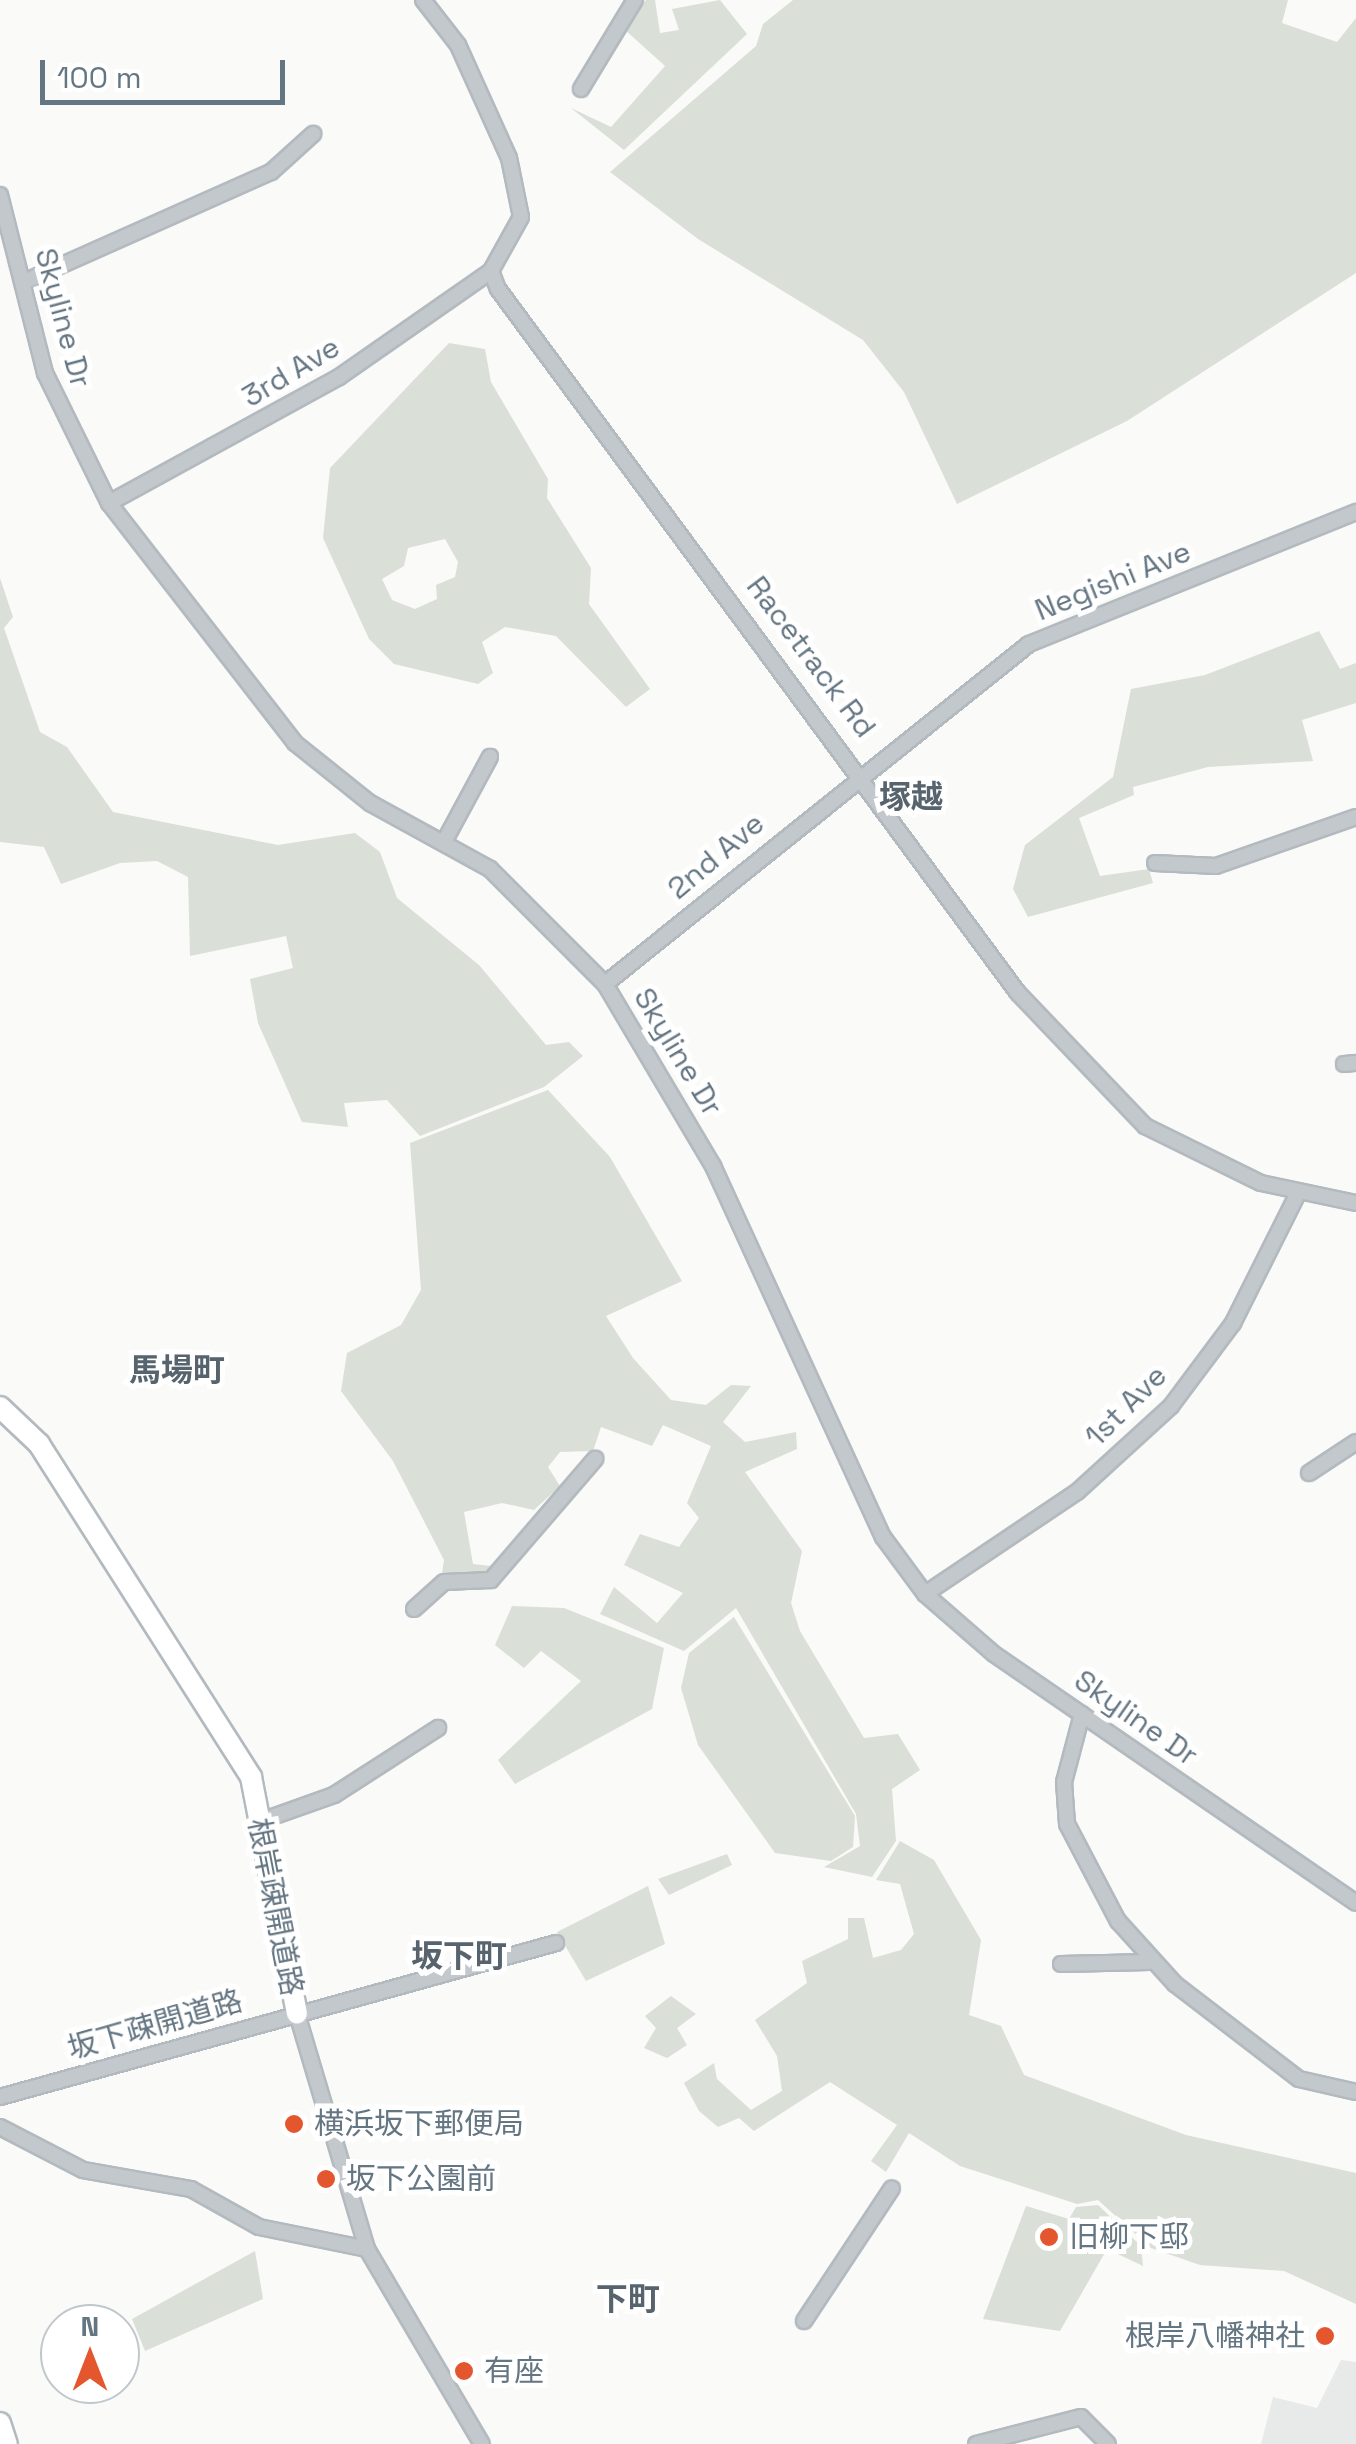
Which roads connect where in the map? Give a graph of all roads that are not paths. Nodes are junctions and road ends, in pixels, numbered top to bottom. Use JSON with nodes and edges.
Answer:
{"nodes":[{"id":1,"x":423,"y":0,"type":"edge"},
{"id":2,"x":635,"y":0,"type":"edge"},
{"id":3,"x":581,"y":88,"type":"dead end"},
{"id":4,"x":313,"y":134,"type":"dead end"},
{"id":5,"x":0,"y":194,"type":"edge"},
{"id":6,"x":491,"y":271,"type":"junction"},
{"id":7,"x":26,"y":280,"type":"junction"},
{"id":8,"x":109,"y":502,"type":"junction"},
{"id":9,"x":1356,"y":512,"type":"edge"},
{"id":10,"x":490,"y":757,"type":"dead end"},
{"id":11,"x":862,"y":771,"type":"junction"},
{"id":12,"x":1356,"y":817,"type":"edge"},
{"id":13,"x":444,"y":842,"type":"junction"},
{"id":14,"x":1154,"y":863,"type":"dead end"},
{"id":15,"x":605,"y":984,"type":"junction"},
{"id":16,"x":1298,"y":1195,"type":"junction"},
{"id":17,"x":1356,"y":1203,"type":"edge"},
{"id":18,"x":0,"y":1406,"type":"edge"},
{"id":19,"x":1356,"y":1442,"type":"edge"},
{"id":20,"x":595,"y":1458,"type":"dead end"},
{"id":21,"x":1308,"y":1472,"type":"dead end"},
{"id":22,"x":925,"y":1594,"type":"junction"},
{"id":23,"x":414,"y":1609,"type":"dead end"},
{"id":24,"x":1082,"y":1714,"type":"junction"},
{"id":25,"x":438,"y":1728,"type":"dead end"},
{"id":26,"x":258,"y":1822,"type":"junction"},
{"id":27,"x":1356,"y":1903,"type":"edge"},
{"id":28,"x":556,"y":1943,"type":"dead end"},
{"id":29,"x":1149,"y":1962,"type":"junction"},
{"id":30,"x":1061,"y":1964,"type":"dead end"},
{"id":31,"x":297,"y":2014,"type":"junction"},
{"id":32,"x":1356,"y":2092,"type":"edge"},
{"id":33,"x":0,"y":2097,"type":"edge"},
{"id":34,"x":0,"y":2127,"type":"edge"},
{"id":35,"x":892,"y":2188,"type":"dead end"},
{"id":36,"x":367,"y":2248,"type":"junction"},
{"id":37,"x":804,"y":2320,"type":"dead end"},
{"id":38,"x":0,"y":2423,"type":"edge"},
{"id":39,"x":6,"y":2444,"type":"edge"},
{"id":40,"x":482,"y":2444,"type":"edge"},
{"id":41,"x":976,"y":2444,"type":"edge"},
{"id":42,"x":1108,"y":2444,"type":"edge"}],
"edges":[{"from":1,"to":6,"type":"street"},
{"from":2,"to":3,"type":"street"},
{"from":4,"to":7,"type":"street"},
{"from":5,"to":7,"type":"street","name":"Skyline Dr"},
{"from":6,"to":8,"type":"street","name":"3rd Ave"},
{"from":6,"to":11,"type":"street","name":"Racetrack Rd"},
{"from":7,"to":8,"type":"street","name":"Skyline Dr"},
{"from":8,"to":13,"type":"street","name":"Skyline Dr"},
{"from":9,"to":11,"type":"street","name":"Negishi Ave"},
{"from":10,"to":13,"type":"street"},
{"from":11,"to":15,"type":"street","name":"2nd Ave"},
{"from":11,"to":16,"type":"street","name":"Racetrack Rd"},
{"from":12,"to":14,"type":"street"},
{"from":13,"to":15,"type":"street","name":"Skyline Dr"},
{"from":15,"to":22,"type":"street","name":"Skyline Dr"},
{"from":16,"to":17,"type":"street","name":"Racetrack Rd"},
{"from":16,"to":22,"type":"street","name":"1st Ave"},
{"from":18,"to":26,"type":"street","name":"根岸疎開道路"},
{"from":19,"to":21,"type":"street"},
{"from":20,"to":23,"type":"street"},
{"from":22,"to":24,"type":"street","name":"Skyline Dr"},
{"from":24,"to":27,"type":"street","name":"Skyline Dr"},
{"from":24,"to":29,"type":"street"},
{"from":25,"to":26,"type":"street"},
{"from":26,"to":31,"type":"street","name":"根岸疎開道路"},
{"from":28,"to":31,"type":"street","name":"坂下疎開道路"},
{"from":29,"to":30,"type":"street"},
{"from":29,"to":32,"type":"street"},
{"from":31,"to":33,"type":"street","name":"坂下疎開道路"},
{"from":31,"to":36,"type":"street","name":"根岸疎開道路"},
{"from":34,"to":36,"type":"street"},
{"from":35,"to":37,"type":"street"},
{"from":36,"to":40,"type":"street","name":"根岸疎開道路"},
{"from":38,"to":39,"type":"street"},
{"from":41,"to":42,"type":"street"}]}
